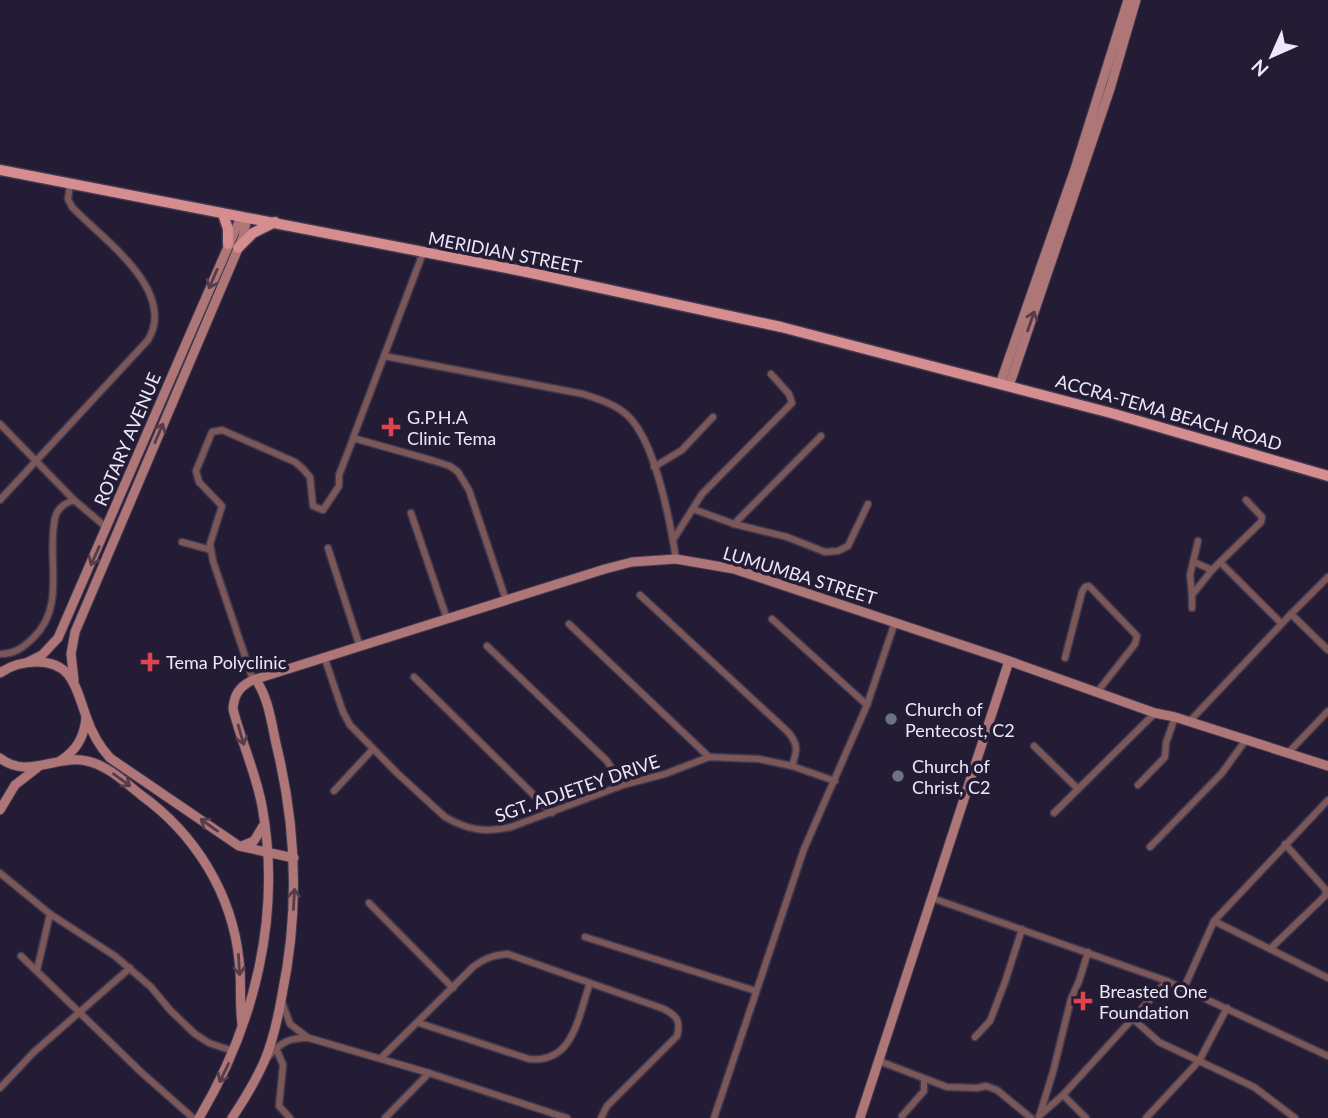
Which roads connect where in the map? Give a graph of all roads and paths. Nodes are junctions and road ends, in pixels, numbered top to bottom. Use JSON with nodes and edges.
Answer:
{"nodes":[{"id":1,"x":1128,"y":0,"type":"edge"},
{"id":2,"x":1136,"y":0,"type":"edge"},
{"id":3,"x":0,"y":170,"type":"edge"},
{"id":4,"x":70,"y":184,"type":"junction"},
{"id":5,"x":223,"y":214,"type":"junction"},
{"id":6,"x":244,"y":218,"type":"junction"},
{"id":7,"x":275,"y":222,"type":"junction"},
{"id":8,"x":233,"y":246,"type":"junction"},
{"id":9,"x":422,"y":253,"type":"junction"},
{"id":10,"x":384,"y":356,"type":"junction"},
{"id":11,"x":771,"y":374,"type":"dead end"},
{"id":12,"x":1004,"y":385,"type":"junction"},
{"id":13,"x":713,"y":417,"type":"dead end"},
{"id":14,"x":0,"y":424,"type":"edge"},
{"id":15,"x":821,"y":436,"type":"dead end"},
{"id":16,"x":353,"y":439,"type":"junction"},
{"id":17,"x":135,"y":460,"type":"junction"},
{"id":18,"x":37,"y":462,"type":"junction"},
{"id":19,"x":146,"y":465,"type":"junction"},
{"id":20,"x":654,"y":467,"type":"junction"},
{"id":21,"x":1328,"y":476,"type":"edge"},
{"id":22,"x":0,"y":500,"type":"edge"},
{"id":23,"x":74,"y":500,"type":"junction"},
{"id":24,"x":1246,"y":500,"type":"dead end"},
{"id":25,"x":868,"y":504,"type":"dead end"},
{"id":26,"x":693,"y":509,"type":"junction"},
{"id":27,"x":411,"y":513,"type":"dead end"},
{"id":28,"x":734,"y":524,"type":"junction"},
{"id":29,"x":107,"y":528,"type":"junction"},
{"id":30,"x":673,"y":540,"type":"junction"},
{"id":31,"x":1198,"y":541,"type":"dead end"},
{"id":32,"x":182,"y":542,"type":"dead end"},
{"id":33,"x":328,"y":548,"type":"dead end"},
{"id":34,"x":211,"y":550,"type":"junction"},
{"id":35,"x":676,"y":559,"type":"junction"},
{"id":36,"x":1194,"y":562,"type":"junction"},
{"id":37,"x":1222,"y":563,"type":"junction"},
{"id":38,"x":1212,"y":570,"type":"junction"},
{"id":39,"x":1328,"y":577,"type":"edge"},
{"id":40,"x":640,"y":595,"type":"dead end"},
{"id":41,"x":1192,"y":595,"type":"junction"},
{"id":42,"x":506,"y":600,"type":"junction"},
{"id":43,"x":1192,"y":608,"type":"dead end"},
{"id":44,"x":1291,"y":614,"type":"junction"},
{"id":45,"x":447,"y":619,"type":"junction"},
{"id":46,"x":772,"y":619,"type":"dead end"},
{"id":47,"x":895,"y":622,"type":"junction"},
{"id":48,"x":1282,"y":623,"type":"junction"},
{"id":49,"x":569,"y":624,"type":"dead end"},
{"id":50,"x":487,"y":646,"type":"dead end"},
{"id":51,"x":360,"y":647,"type":"junction"},
{"id":52,"x":1328,"y":650,"type":"edge"},
{"id":53,"x":0,"y":654,"type":"edge"},
{"id":54,"x":1065,"y":658,"type":"dead end"},
{"id":55,"x":325,"y":659,"type":"junction"},
{"id":56,"x":1009,"y":661,"type":"junction"},
{"id":57,"x":28,"y":662,"type":"junction"},
{"id":58,"x":2,"y":670,"type":"edge"},
{"id":59,"x":414,"y":677,"type":"dead end"},
{"id":60,"x":74,"y":680,"type":"junction"},
{"id":61,"x":255,"y":680,"type":"junction"},
{"id":62,"x":1098,"y":691,"type":"junction"},
{"id":63,"x":867,"y":705,"type":"junction"},
{"id":64,"x":1328,"y":711,"type":"edge"},
{"id":65,"x":1155,"y":713,"type":"junction"},
{"id":66,"x":86,"y":716,"type":"junction"},
{"id":67,"x":1175,"y":717,"type":"junction"},
{"id":68,"x":1189,"y":722,"type":"junction"},
{"id":69,"x":1245,"y":741,"type":"junction"},
{"id":70,"x":1034,"y":746,"type":"dead end"},
{"id":71,"x":373,"y":749,"type":"junction"},
{"id":72,"x":1288,"y":753,"type":"junction"},
{"id":73,"x":709,"y":757,"type":"junction"},
{"id":74,"x":0,"y":758,"type":"edge"},
{"id":75,"x":59,"y":761,"type":"junction"},
{"id":76,"x":792,"y":766,"type":"junction"},
{"id":77,"x":1328,"y":766,"type":"edge"},
{"id":78,"x":37,"y":768,"type":"junction"},
{"id":79,"x":835,"y":780,"type":"junction"},
{"id":80,"x":624,"y":785,"type":"junction"},
{"id":81,"x":1138,"y":785,"type":"dead end"},
{"id":82,"x":1078,"y":789,"type":"junction"},
{"id":83,"x":334,"y":791,"type":"dead end"},
{"id":84,"x":1328,"y":800,"type":"edge"},
{"id":85,"x":0,"y":810,"type":"edge"},
{"id":86,"x":552,"y":813,"type":"junction"},
{"id":87,"x":1054,"y":813,"type":"dead end"},
{"id":88,"x":264,"y":824,"type":"junction"},
{"id":89,"x":1285,"y":844,"type":"junction"},
{"id":90,"x":239,"y":846,"type":"junction"},
{"id":91,"x":1150,"y":846,"type":"dead end"},
{"id":92,"x":268,"y":852,"type":"junction"},
{"id":93,"x":294,"y":858,"type":"junction"},
{"id":94,"x":0,"y":873,"type":"edge"},
{"id":95,"x":932,"y":898,"type":"junction"},
{"id":96,"x":369,"y":903,"type":"dead end"},
{"id":97,"x":50,"y":914,"type":"junction"},
{"id":98,"x":1214,"y":921,"type":"junction"},
{"id":99,"x":1022,"y":929,"type":"junction"},
{"id":100,"x":585,"y":937,"type":"dead end"},
{"id":101,"x":1270,"y":949,"type":"junction"},
{"id":102,"x":1088,"y":951,"type":"junction"},
{"id":103,"x":21,"y":956,"type":"dead end"},
{"id":104,"x":130,"y":968,"type":"junction"},
{"id":105,"x":37,"y":970,"type":"junction"},
{"id":106,"x":1328,"y":978,"type":"edge"},
{"id":107,"x":1167,"y":981,"type":"junction"},
{"id":108,"x":590,"y":983,"type":"junction"},
{"id":109,"x":453,"y":988,"type":"junction"},
{"id":110,"x":1184,"y":988,"type":"junction"},
{"id":111,"x":756,"y":991,"type":"junction"},
{"id":112,"x":281,"y":999,"type":"junction"},
{"id":113,"x":1227,"y":1008,"type":"junction"},
{"id":114,"x":80,"y":1012,"type":"junction"},
{"id":115,"x":1132,"y":1018,"type":"junction"},
{"id":116,"x":419,"y":1023,"type":"junction"},
{"id":117,"x":242,"y":1025,"type":"junction"},
{"id":118,"x":975,"y":1037,"type":"dead end"},
{"id":119,"x":309,"y":1038,"type":"junction"},
{"id":120,"x":276,"y":1048,"type":"junction"},
{"id":121,"x":233,"y":1051,"type":"junction"},
{"id":122,"x":1328,"y":1056,"type":"edge"},
{"id":123,"x":381,"y":1058,"type":"junction"},
{"id":124,"x":879,"y":1061,"type":"junction"},
{"id":125,"x":1199,"y":1061,"type":"junction"},
{"id":126,"x":264,"y":1062,"type":"junction"},
{"id":127,"x":429,"y":1073,"type":"junction"},
{"id":128,"x":924,"y":1079,"type":"junction"},
{"id":129,"x":0,"y":1088,"type":"edge"},
{"id":130,"x":1062,"y":1095,"type":"junction"},
{"id":131,"x":542,"y":1110,"type":"junction"},
{"id":132,"x":902,"y":1116,"type":"dead end"},
{"id":133,"x":1039,"y":1117,"type":"edge"},
{"id":134,"x":193,"y":1118,"type":"edge"},
{"id":135,"x":199,"y":1118,"type":"edge"},
{"id":136,"x":232,"y":1118,"type":"edge"},
{"id":137,"x":290,"y":1118,"type":"edge"},
{"id":138,"x":385,"y":1118,"type":"edge"},
{"id":139,"x":541,"y":1118,"type":"edge"},
{"id":140,"x":568,"y":1118,"type":"edge"},
{"id":141,"x":601,"y":1118,"type":"edge"},
{"id":142,"x":714,"y":1118,"type":"edge"},
{"id":143,"x":860,"y":1118,"type":"edge"},
{"id":144,"x":1031,"y":1118,"type":"edge"},
{"id":145,"x":1086,"y":1118,"type":"edge"},
{"id":146,"x":1146,"y":1118,"type":"edge"},
{"id":147,"x":1295,"y":1118,"type":"edge"}],
"edges":[{"from":1,"to":12,"type":"main road"},
{"from":12,"to":2,"type":"main road","one_way":true},
{"from":3,"to":4,"type":"main road","name":"MERIDIAN STREET"},
{"from":4,"to":5,"type":"main road","name":"MERIDIAN STREET"},
{"from":4,"to":18,"type":"street"},
{"from":5,"to":6,"type":"main road","name":"MERIDIAN STREET"},
{"from":5,"to":8,"type":"main road"},
{"from":6,"to":7,"type":"main road","name":"MERIDIAN STREET"},
{"from":6,"to":8,"type":"main road","name":"ROTARY AVENUE"},
{"from":7,"to":8,"type":"main road"},
{"from":7,"to":9,"type":"main road","name":"MERIDIAN STREET"},
{"from":8,"to":17,"type":"main road","name":"ROTARY AVENUE","one_way":true},
{"from":19,"to":8,"type":"main road","name":"ROTARY AVENUE","one_way":true},
{"from":9,"to":10,"type":"street"},
{"from":9,"to":12,"type":"main road","name":"MERIDIAN STREET"},
{"from":10,"to":16,"type":"street"},
{"from":10,"to":20,"type":"street"},
{"from":11,"to":26,"type":"street"},
{"from":12,"to":21,"type":"main road","name":"ACCRA-TEMA BEACH ROAD"},
{"from":13,"to":20,"type":"street"},
{"from":14,"to":18,"type":"street"},
{"from":15,"to":28,"type":"street"},
{"from":16,"to":34,"type":"street"},
{"from":16,"to":42,"type":"street"},
{"from":17,"to":19,"type":"main road"},
{"from":17,"to":29,"type":"main road","name":"ROTARY AVENUE"},
{"from":18,"to":22,"type":"street"},
{"from":18,"to":23,"type":"street"},
{"from":19,"to":60,"type":"main road","name":"ROTARY AVENUE"},
{"from":20,"to":30,"type":"street"},
{"from":23,"to":29,"type":"street"},
{"from":23,"to":53,"type":"street"},
{"from":24,"to":37,"type":"street"},
{"from":25,"to":28,"type":"street"},
{"from":26,"to":28,"type":"street"},
{"from":26,"to":30,"type":"street"},
{"from":27,"to":45,"type":"street"},
{"from":29,"to":57,"type":"main road","name":"ROTARY AVENUE","one_way":true},
{"from":30,"to":35,"type":"street"},
{"from":31,"to":36,"type":"street"},
{"from":32,"to":34,"type":"street"},
{"from":33,"to":51,"type":"street"},
{"from":34,"to":61,"type":"street"},
{"from":35,"to":42,"type":"main road","name":"LUMUMBA STREET"},
{"from":35,"to":47,"type":"main road","name":"LUMUMBA STREET"},
{"from":36,"to":38,"type":"street"},
{"from":36,"to":41,"type":"street"},
{"from":37,"to":38,"type":"street"},
{"from":37,"to":48,"type":"street"},
{"from":38,"to":41,"type":"street"},
{"from":39,"to":44,"type":"street"},
{"from":40,"to":76,"type":"street"},
{"from":41,"to":43,"type":"street"},
{"from":42,"to":45,"type":"main road","name":"LUMUMBA STREET"},
{"from":44,"to":48,"type":"street"},
{"from":44,"to":52,"type":"street"},
{"from":45,"to":51,"type":"main road","name":"LUMUMBA STREET"},
{"from":46,"to":63,"type":"street"},
{"from":47,"to":56,"type":"main road","name":"LUMUMBA STREET"},
{"from":47,"to":63,"type":"street"},
{"from":48,"to":68,"type":"street"},
{"from":49,"to":73,"type":"street"},
{"from":50,"to":80,"type":"street"},
{"from":51,"to":55,"type":"main road","name":"LUMUMBA STREET"},
{"from":54,"to":62,"type":"street"},
{"from":55,"to":61,"type":"main road","name":"LUMUMBA STREET"},
{"from":55,"to":71,"type":"street","name":"SGT. ADJETEY DRIVE"},
{"from":56,"to":62,"type":"main road","name":"LUMUMBA STREET"},
{"from":56,"to":95,"type":"main road"},
{"from":57,"to":58,"type":"main road"},
{"from":57,"to":60,"type":"main road"},
{"from":59,"to":86,"type":"street"},
{"from":60,"to":66,"type":"main road","name":"ROTARY AVENUE"},
{"from":61,"to":88,"type":"main road","one_way":true},
{"from":61,"to":93,"type":"main road"},
{"from":62,"to":65,"type":"main road","name":"LUMUMBA STREET"},
{"from":63,"to":79,"type":"street"},
{"from":64,"to":72,"type":"street"},
{"from":65,"to":67,"type":"main road","name":"LUMUMBA STREET"},
{"from":65,"to":82,"type":"street"},
{"from":66,"to":75,"type":"main road"},
{"from":90,"to":66,"type":"main road","name":"ROTARY AVENUE","one_way":true},
{"from":67,"to":68,"type":"main road","name":"LUMUMBA STREET"},
{"from":67,"to":81,"type":"street"},
{"from":68,"to":69,"type":"main road","name":"LUMUMBA STREET"},
{"from":69,"to":72,"type":"main road","name":"LUMUMBA STREET"},
{"from":69,"to":91,"type":"street"},
{"from":70,"to":82,"type":"street"},
{"from":71,"to":83,"type":"street"},
{"from":71,"to":86,"type":"street","name":"SGT. ADJETEY DRIVE"},
{"from":72,"to":77,"type":"main road","name":"LUMUMBA STREET"},
{"from":73,"to":76,"type":"street","name":"SGT. ADJETEY DRIVE"},
{"from":73,"to":80,"type":"street","name":"SGT. ADJETEY DRIVE"},
{"from":74,"to":78,"type":"main road"},
{"from":75,"to":78,"type":"main road"},
{"from":75,"to":117,"type":"main road","one_way":true},
{"from":76,"to":79,"type":"street","name":"SGT. ADJETEY DRIVE"},
{"from":78,"to":85,"type":"main road"},
{"from":79,"to":111,"type":"street"},
{"from":80,"to":86,"type":"street","name":"SGT. ADJETEY DRIVE"},
{"from":82,"to":87,"type":"street"},
{"from":84,"to":89,"type":"street"},
{"from":88,"to":90,"type":"main road"},
{"from":88,"to":92,"type":"main road"},
{"from":89,"to":98,"type":"street"},
{"from":89,"to":101,"type":"street"},
{"from":90,"to":92,"type":"main road"},
{"from":92,"to":93,"type":"main road"},
{"from":92,"to":117,"type":"main road"},
{"from":112,"to":93,"type":"main road","one_way":true},
{"from":94,"to":97,"type":"street"},
{"from":95,"to":99,"type":"street"},
{"from":95,"to":124,"type":"main road"},
{"from":96,"to":109,"type":"street"},
{"from":97,"to":104,"type":"street"},
{"from":97,"to":105,"type":"street"},
{"from":98,"to":101,"type":"street"},
{"from":98,"to":110,"type":"street"},
{"from":99,"to":102,"type":"street"},
{"from":99,"to":118,"type":"street"},
{"from":100,"to":111,"type":"street"},
{"from":101,"to":106,"type":"street"},
{"from":102,"to":107,"type":"street"},
{"from":102,"to":133,"type":"street"},
{"from":103,"to":105,"type":"street"},
{"from":104,"to":114,"type":"street"},
{"from":104,"to":121,"type":"street"},
{"from":105,"to":114,"type":"street"},
{"from":107,"to":110,"type":"street"},
{"from":107,"to":115,"type":"street"},
{"from":108,"to":109,"type":"street"},
{"from":108,"to":116,"type":"street"},
{"from":108,"to":141,"type":"street"},
{"from":109,"to":116,"type":"street"},
{"from":110,"to":113,"type":"street"},
{"from":111,"to":142,"type":"street"},
{"from":112,"to":119,"type":"street"},
{"from":112,"to":126,"type":"main road"},
{"from":113,"to":122,"type":"street"},
{"from":113,"to":125,"type":"street"},
{"from":114,"to":129,"type":"street"},
{"from":114,"to":134,"type":"street"},
{"from":115,"to":125,"type":"street"},
{"from":115,"to":130,"type":"street"},
{"from":116,"to":123,"type":"street"},
{"from":117,"to":121,"type":"main road"},
{"from":119,"to":120,"type":"street"},
{"from":119,"to":123,"type":"street"},
{"from":120,"to":126,"type":"street"},
{"from":120,"to":137,"type":"street"},
{"from":121,"to":135,"type":"main road","one_way":true},
{"from":123,"to":127,"type":"street"},
{"from":124,"to":128,"type":"street"},
{"from":124,"to":143,"type":"main road"},
{"from":125,"to":146,"type":"street"},
{"from":125,"to":147,"type":"street"},
{"from":126,"to":136,"type":"main road"},
{"from":127,"to":131,"type":"street"},
{"from":127,"to":138,"type":"street"},
{"from":128,"to":132,"type":"street"},
{"from":128,"to":144,"type":"street"},
{"from":130,"to":133,"type":"street"},
{"from":130,"to":145,"type":"street"},
{"from":131,"to":139,"type":"street"},
{"from":131,"to":140,"type":"street"}]}
